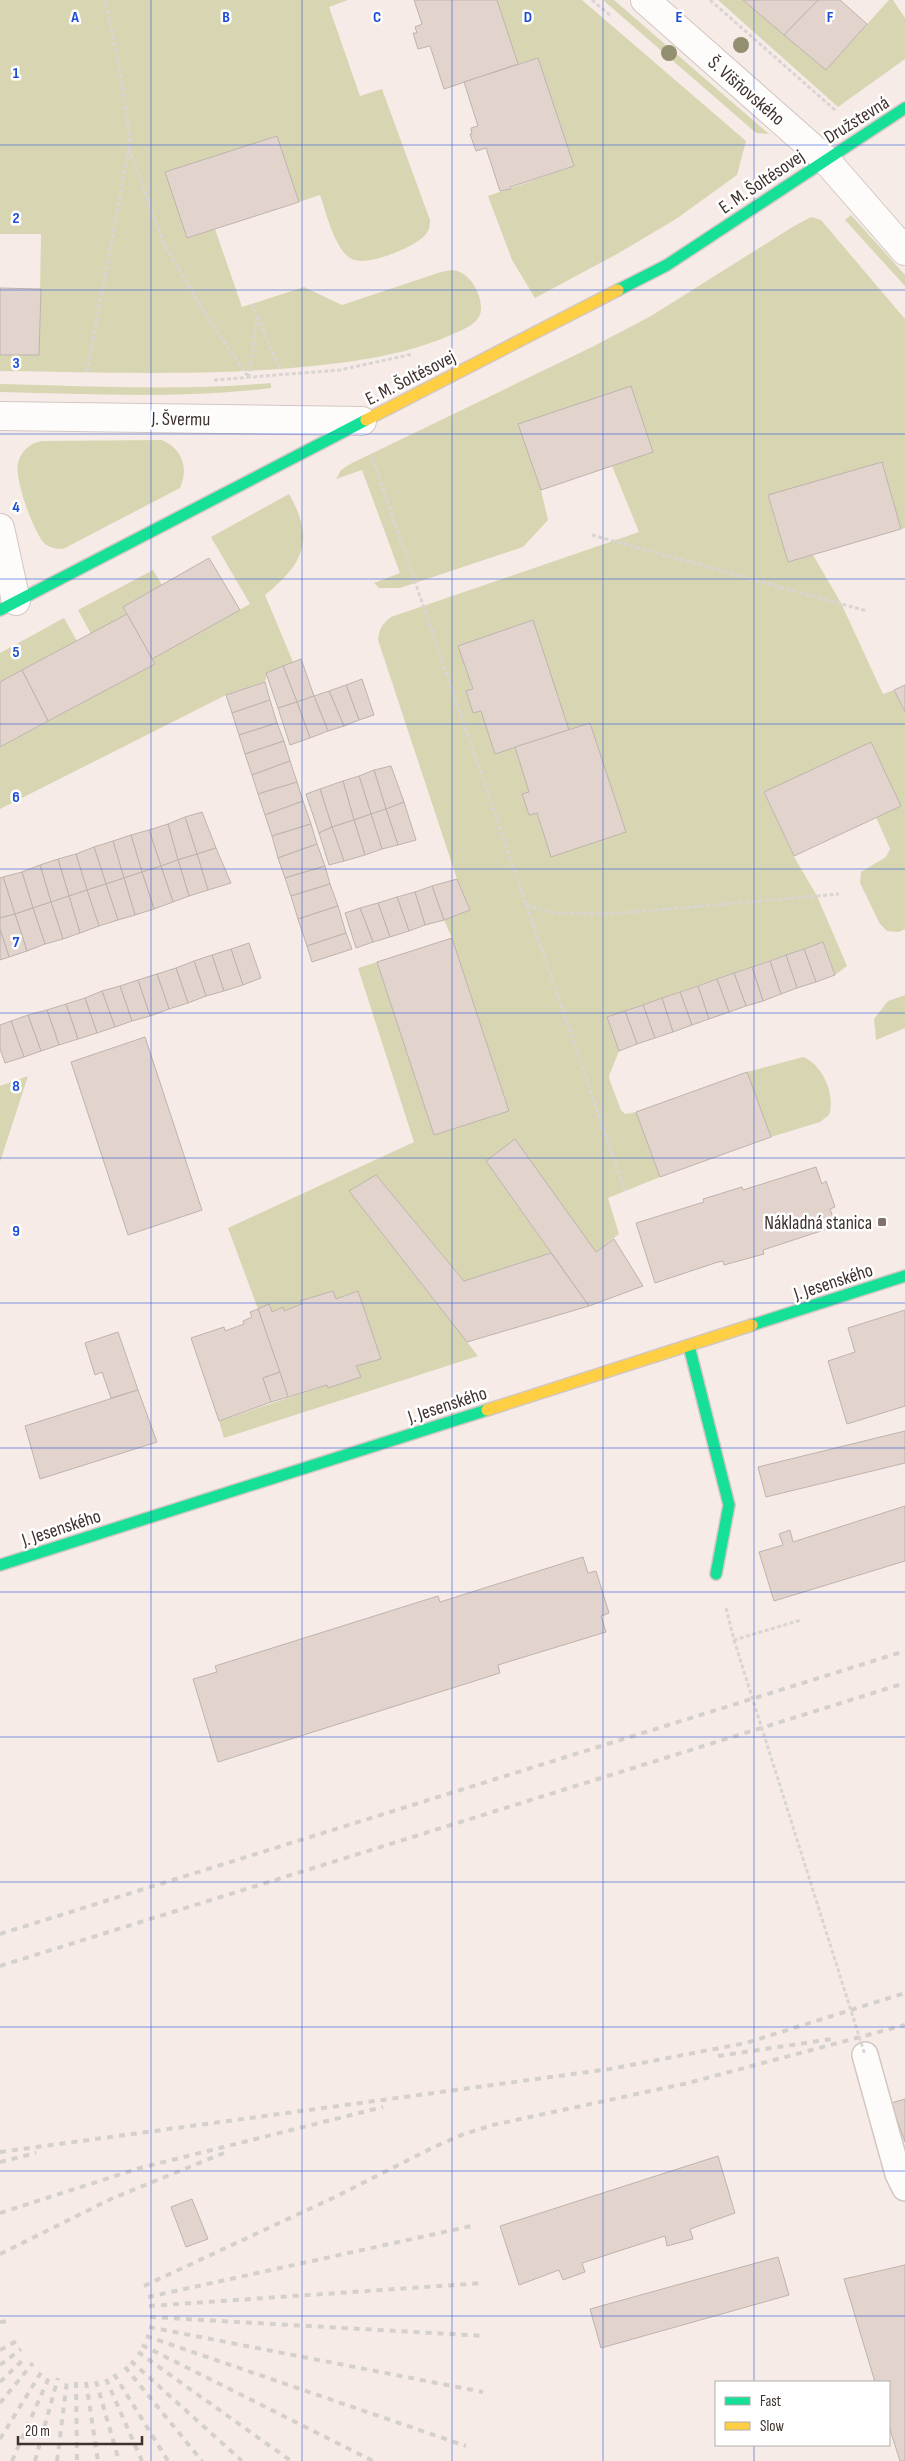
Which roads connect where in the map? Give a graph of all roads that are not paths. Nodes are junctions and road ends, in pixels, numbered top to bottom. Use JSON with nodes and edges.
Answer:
{"nodes":[{"id":1,"x":645,"y":0,"type":"edge"},
{"id":2,"x":905,"y":108,"type":"edge"},
{"id":3,"x":825,"y":159,"type":"junction"},
{"id":4,"x":905,"y":252,"type":"edge"},
{"id":5,"x":0,"y":416,"type":"edge"},
{"id":6,"x":362,"y":421,"type":"junction"},
{"id":7,"x":0,"y":528,"type":"edge"},
{"id":8,"x":8,"y":605,"type":"edge"},
{"id":9,"x":905,"y":1276,"type":"edge"},
{"id":10,"x":689,"y":1346,"type":"junction"},
{"id":11,"x":0,"y":1565,"type":"edge"},
{"id":12,"x":716,"y":1574,"type":"dead end"},
{"id":13,"x":866,"y":2055,"type":"road end"},
{"id":14,"x":905,"y":2188,"type":"edge"}],
"edges":[{"from":1,"to":3,"type":"street","name":"Š. Višňovského"},
{"from":2,"to":3,"type":"street","name":"Družstevná"},
{"from":3,"to":4,"type":"street","name":"Š. Višňovského"},
{"from":3,"to":6,"type":"street","name":"E. M. Šoltésovej"},
{"from":5,"to":6,"type":"street","name":"J. Švermu"},
{"from":6,"to":8,"type":"street","name":"E. M. Šoltésovej"},
{"from":7,"to":8,"type":"street"},
{"from":9,"to":10,"type":"street","name":"J. Jesenského"},
{"from":10,"to":11,"type":"street","name":"J. Jesenského"},
{"from":10,"to":12,"type":"street"},
{"from":13,"to":14,"type":"lane"}]}
